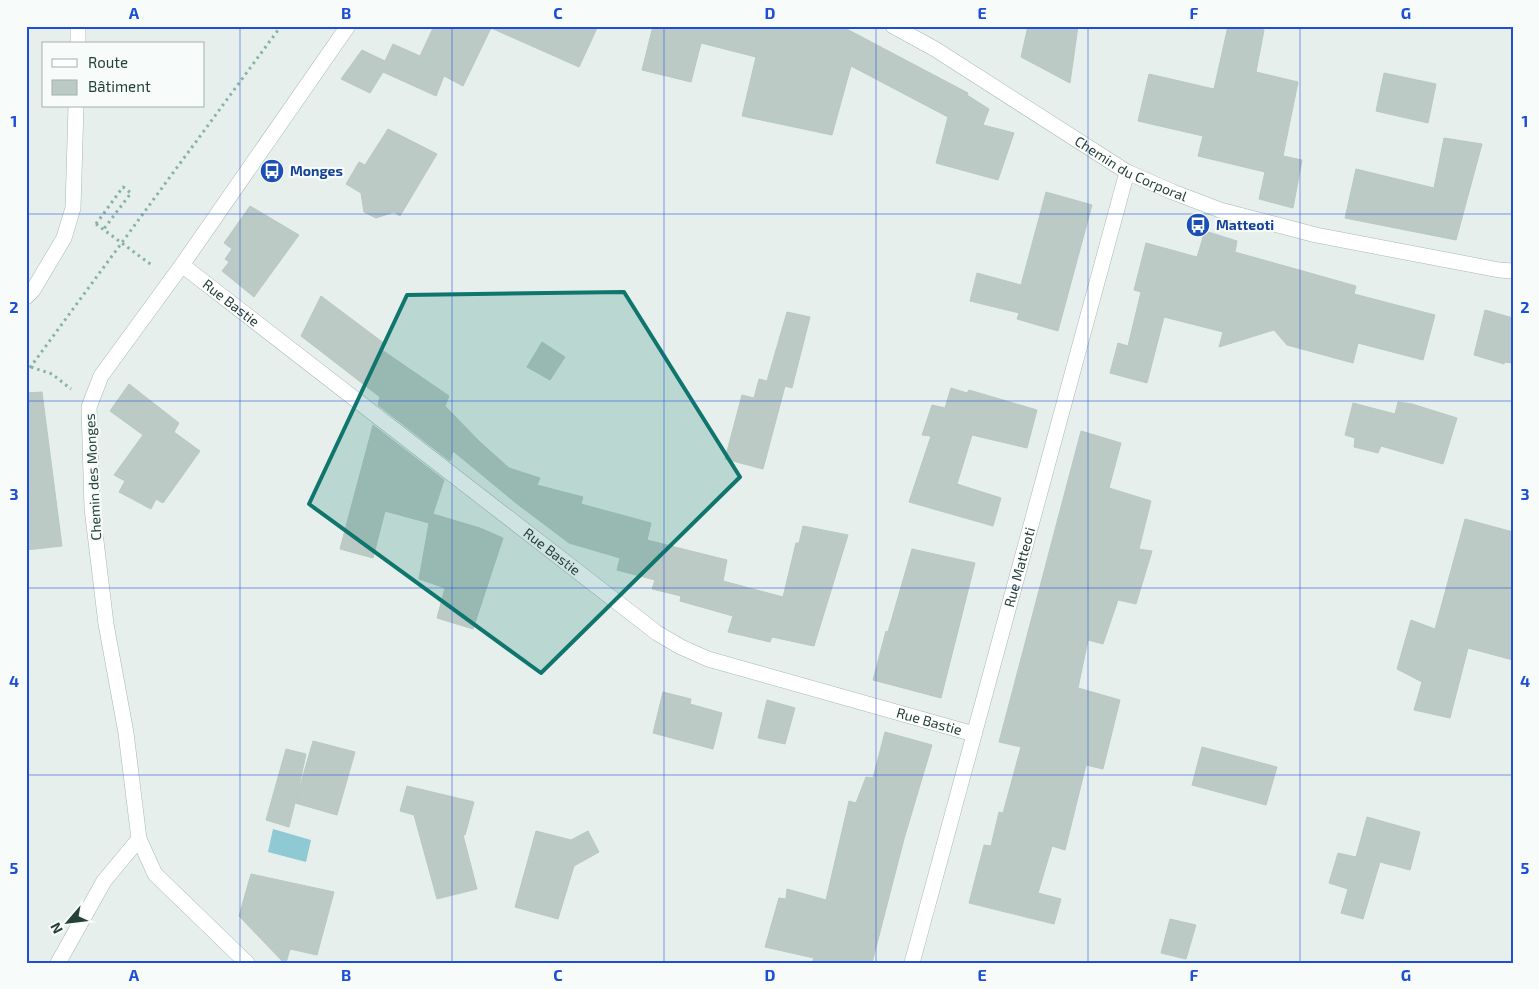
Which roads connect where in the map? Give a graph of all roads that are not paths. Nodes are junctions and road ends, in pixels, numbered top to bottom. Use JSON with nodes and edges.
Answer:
{"nodes":[{"id":1,"x":78,"y":26,"type":"edge"},
{"id":2,"x":348,"y":26,"type":"edge"},
{"id":3,"x":893,"y":26,"type":"edge"},
{"id":4,"x":78,"y":42,"type":"edge"},
{"id":5,"x":76,"y":108,"type":"edge"},
{"id":6,"x":1127,"y":172,"type":"junction"},
{"id":7,"x":182,"y":265,"type":"junction"},
{"id":8,"x":1513,"y":270,"type":"edge"},
{"id":9,"x":26,"y":297,"type":"edge"},
{"id":10,"x":974,"y":734,"type":"junction"},
{"id":11,"x":139,"y":839,"type":"junction"},
{"id":12,"x":58,"y":963,"type":"edge"},
{"id":13,"x":247,"y":963,"type":"edge"},
{"id":14,"x":912,"y":963,"type":"edge"}],
"edges":[{"from":1,"to":4,"type":"street"},
{"from":2,"to":7,"type":"street","name":"Chemin des Monges"},
{"from":3,"to":6,"type":"street","name":"Chemin du Corporal"},
{"from":5,"to":9,"type":"street"},
{"from":6,"to":8,"type":"street","name":"Chemin du Corporal"},
{"from":6,"to":10,"type":"street","name":"Rue Matteoti"},
{"from":7,"to":10,"type":"street","name":"Rue Bastie"},
{"from":7,"to":11,"type":"street","name":"Chemin des Monges"},
{"from":10,"to":14,"type":"street","name":"Rue Matteoti"},
{"from":11,"to":12,"type":"street"},
{"from":11,"to":13,"type":"street","name":"Chemin des Monges"}]}
